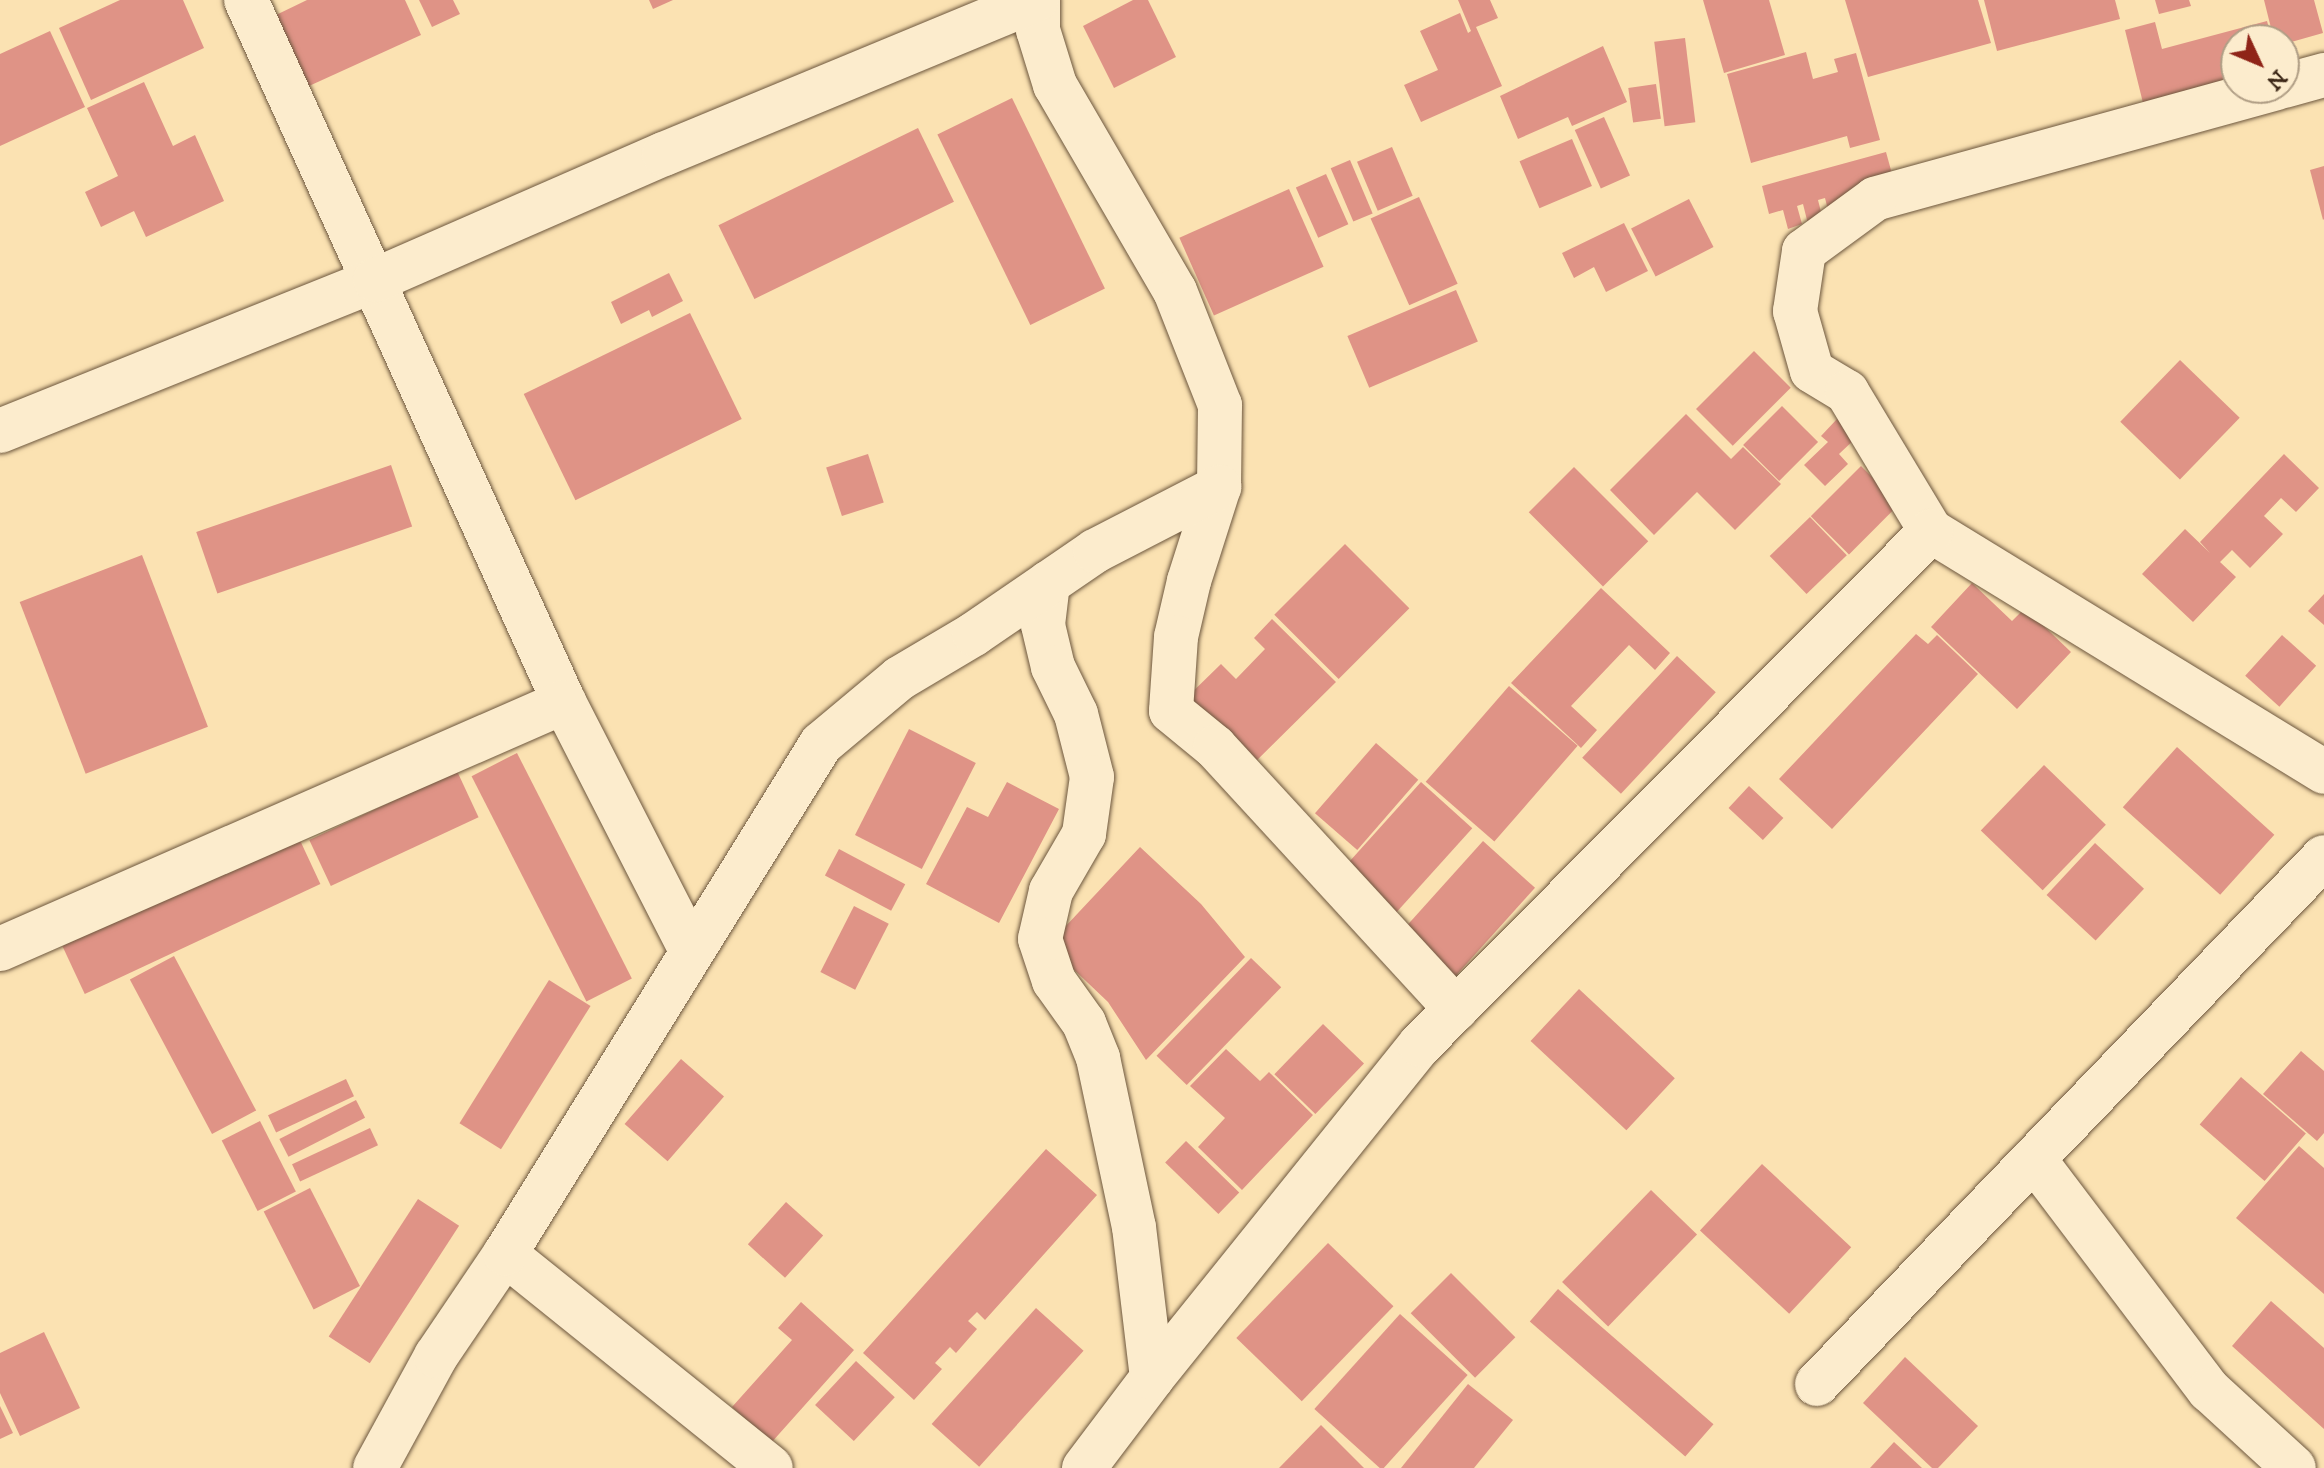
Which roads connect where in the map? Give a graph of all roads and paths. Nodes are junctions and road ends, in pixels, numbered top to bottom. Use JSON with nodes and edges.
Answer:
{"nodes":[{"id":1,"x":246,"y":0,"type":"edge"},
{"id":2,"x":1037,"y":0,"type":"edge"},
{"id":3,"x":2324,"y":75,"type":"edge"},
{"id":4,"x":2300,"y":82,"type":"edge"},
{"id":5,"x":2220,"y":104,"type":"edge"},
{"id":6,"x":375,"y":280,"type":"junction"},
{"id":7,"x":0,"y":431,"type":"edge"},
{"id":8,"x":1219,"y":487,"type":"junction"},
{"id":9,"x":1931,"y":531,"type":"junction"},
{"id":10,"x":1048,"y":583,"type":"junction"},
{"id":11,"x":564,"y":702,"type":"junction"},
{"id":12,"x":2324,"y":772,"type":"edge"},
{"id":13,"x":2324,"y":857,"type":"edge"},
{"id":14,"x":0,"y":949,"type":"edge"},
{"id":15,"x":691,"y":950,"type":"junction"},
{"id":16,"x":1456,"y":1009,"type":"junction"},
{"id":17,"x":2034,"y":1159,"type":"junction"},
{"id":18,"x":505,"y":1254,"type":"junction"},
{"id":19,"x":1152,"y":1378,"type":"junction"},
{"id":20,"x":1817,"y":1384,"type":"dead end"},
{"id":21,"x":375,"y":1468,"type":"edge"},
{"id":22,"x":771,"y":1468,"type":"edge"},
{"id":23,"x":1084,"y":1468,"type":"edge"},
{"id":24,"x":2294,"y":1468,"type":"edge"}],
"edges":[{"from":1,"to":6,"type":"street"},
{"from":2,"to":6,"type":"street"},
{"from":2,"to":8,"type":"street"},
{"from":3,"to":4,"type":"street"},
{"from":5,"to":9,"type":"street"},
{"from":6,"to":7,"type":"street"},
{"from":6,"to":11,"type":"street"},
{"from":8,"to":10,"type":"street"},
{"from":8,"to":16,"type":"street"},
{"from":9,"to":12,"type":"street"},
{"from":9,"to":16,"type":"street"},
{"from":10,"to":15,"type":"street"},
{"from":10,"to":19,"type":"street"},
{"from":11,"to":14,"type":"street"},
{"from":11,"to":15,"type":"street"},
{"from":13,"to":17,"type":"street"},
{"from":15,"to":18,"type":"street"},
{"from":16,"to":19,"type":"street"},
{"from":17,"to":20,"type":"street"},
{"from":17,"to":24,"type":"street"},
{"from":18,"to":21,"type":"street"},
{"from":18,"to":22,"type":"street"},
{"from":19,"to":23,"type":"street"}]}
